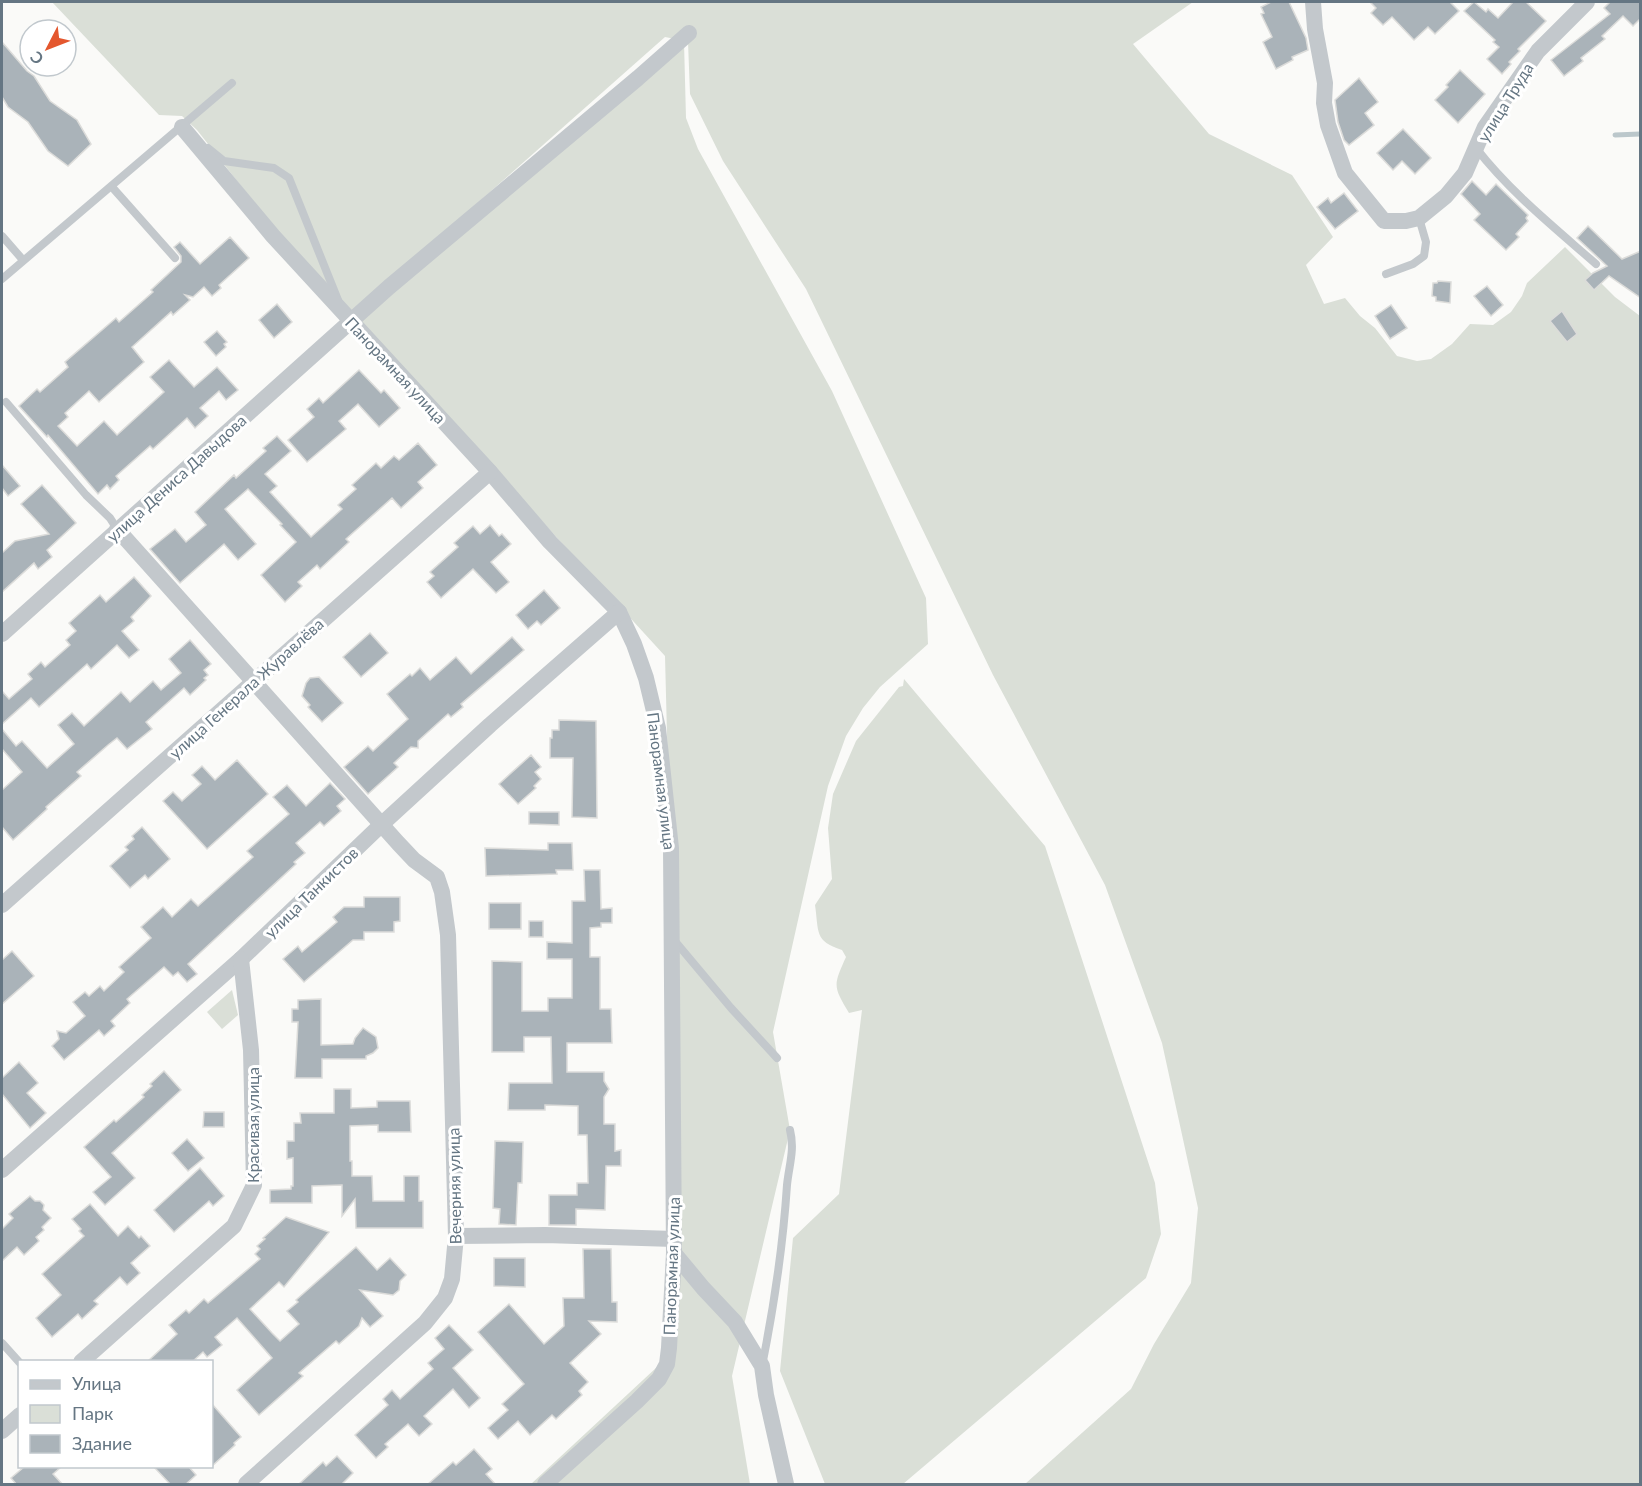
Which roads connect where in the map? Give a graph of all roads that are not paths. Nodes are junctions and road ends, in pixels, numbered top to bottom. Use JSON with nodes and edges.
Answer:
{"nodes":[{"id":1,"x":1313,"y":2,"type":"edge"},
{"id":2,"x":1587,"y":2,"type":"edge"},
{"id":3,"x":689,"y":33,"type":"dead end"},
{"id":4,"x":232,"y":83,"type":"dead end"},
{"id":5,"x":182,"y":127,"type":"junction"},
{"id":6,"x":1476,"y":147,"type":"junction"},
{"id":7,"x":112,"y":187,"type":"junction"},
{"id":8,"x":1419,"y":218,"type":"junction"},
{"id":9,"x":2,"y":236,"type":"edge"},
{"id":10,"x":175,"y":258,"type":"dead end"},
{"id":11,"x":23,"y":260,"type":"junction"},
{"id":12,"x":1596,"y":264,"type":"dead end"},
{"id":13,"x":1386,"y":274,"type":"dead end"},
{"id":14,"x":2,"y":279,"type":"edge"},
{"id":15,"x":347,"y":317,"type":"junction"},
{"id":16,"x":6,"y":402,"type":"dead end"},
{"id":17,"x":490,"y":472,"type":"junction"},
{"id":18,"x":117,"y":530,"type":"junction"},
{"id":19,"x":619,"y":612,"type":"junction"},
{"id":20,"x":2,"y":634,"type":"edge"},
{"id":21,"x":254,"y":680,"type":"junction"},
{"id":22,"x":382,"y":824,"type":"junction"},
{"id":23,"x":2,"y":905,"type":"edge"},
{"id":24,"x":672,"y":937,"type":"junction"},
{"id":25,"x":241,"y":959,"type":"junction"},
{"id":26,"x":777,"y":1058,"type":"dead end"},
{"id":27,"x":790,"y":1130,"type":"dead end"},
{"id":28,"x":2,"y":1170,"type":"edge"},
{"id":29,"x":456,"y":1236,"type":"junction"},
{"id":30,"x":674,"y":1246,"type":"junction"},
{"id":31,"x":2,"y":1343,"type":"edge"},
{"id":32,"x":83,"y":1360,"type":"edge"},
{"id":33,"x":18,"y":1361,"type":"edge"},
{"id":34,"x":762,"y":1366,"type":"junction"},
{"id":35,"x":18,"y":1417,"type":"edge"},
{"id":36,"x":2,"y":1431,"type":"edge"},
{"id":37,"x":246,"y":1485,"type":"edge"},
{"id":38,"x":545,"y":1485,"type":"edge"},
{"id":39,"x":786,"y":1485,"type":"edge"}],
"edges":[{"from":1,"to":8,"type":"street"},
{"from":2,"to":6,"type":"street","name":"улица Труда"},
{"from":3,"to":15,"type":"street","name":"улица Дениса Давыдова"},
{"from":4,"to":5,"type":"lane"},
{"from":5,"to":7,"type":"lane"},
{"from":5,"to":15,"type":"street","name":"Панорамная улица"},
{"from":5,"to":15,"type":"lane"},
{"from":6,"to":8,"type":"street","name":"улица Труда"},
{"from":6,"to":12,"type":"lane"},
{"from":7,"to":10,"type":"lane"},
{"from":7,"to":11,"type":"lane"},
{"from":8,"to":13,"type":"lane"},
{"from":9,"to":11,"type":"lane"},
{"from":11,"to":14,"type":"lane"},
{"from":15,"to":17,"type":"street","name":"Панорамная улица"},
{"from":15,"to":18,"type":"street","name":"улица Дениса Давыдова"},
{"from":16,"to":18,"type":"lane"},
{"from":17,"to":19,"type":"street","name":"Панорамная улица"},
{"from":17,"to":21,"type":"street","name":"улица Генерала Журавлёва"},
{"from":18,"to":20,"type":"street","name":"улица Дениса Давыдова"},
{"from":18,"to":21,"type":"street","name":"Вечерняя улица"},
{"from":19,"to":22,"type":"street","name":"улица Танкистов"},
{"from":19,"to":24,"type":"street","name":"Панорамная улица"},
{"from":21,"to":22,"type":"street","name":"Вечерняя улица"},
{"from":21,"to":23,"type":"street","name":"улица Генерала Журавлёва"},
{"from":22,"to":25,"type":"street","name":"улица Танкистов"},
{"from":22,"to":29,"type":"street","name":"Вечерняя улица"},
{"from":24,"to":26,"type":"lane"},
{"from":24,"to":30,"type":"street","name":"Панорамная улица"},
{"from":25,"to":28,"type":"street","name":"улица Танкистов"},
{"from":25,"to":32,"type":"street","name":"Красивая улица"},
{"from":27,"to":34,"type":"lane"},
{"from":29,"to":30,"type":"street"},
{"from":29,"to":37,"type":"street","name":"Вечерняя улица"},
{"from":30,"to":34,"type":"street"},
{"from":30,"to":38,"type":"street","name":"Панорамная улица"},
{"from":31,"to":33,"type":"lane"},
{"from":34,"to":39,"type":"street"},
{"from":35,"to":36,"type":"street"}]}
